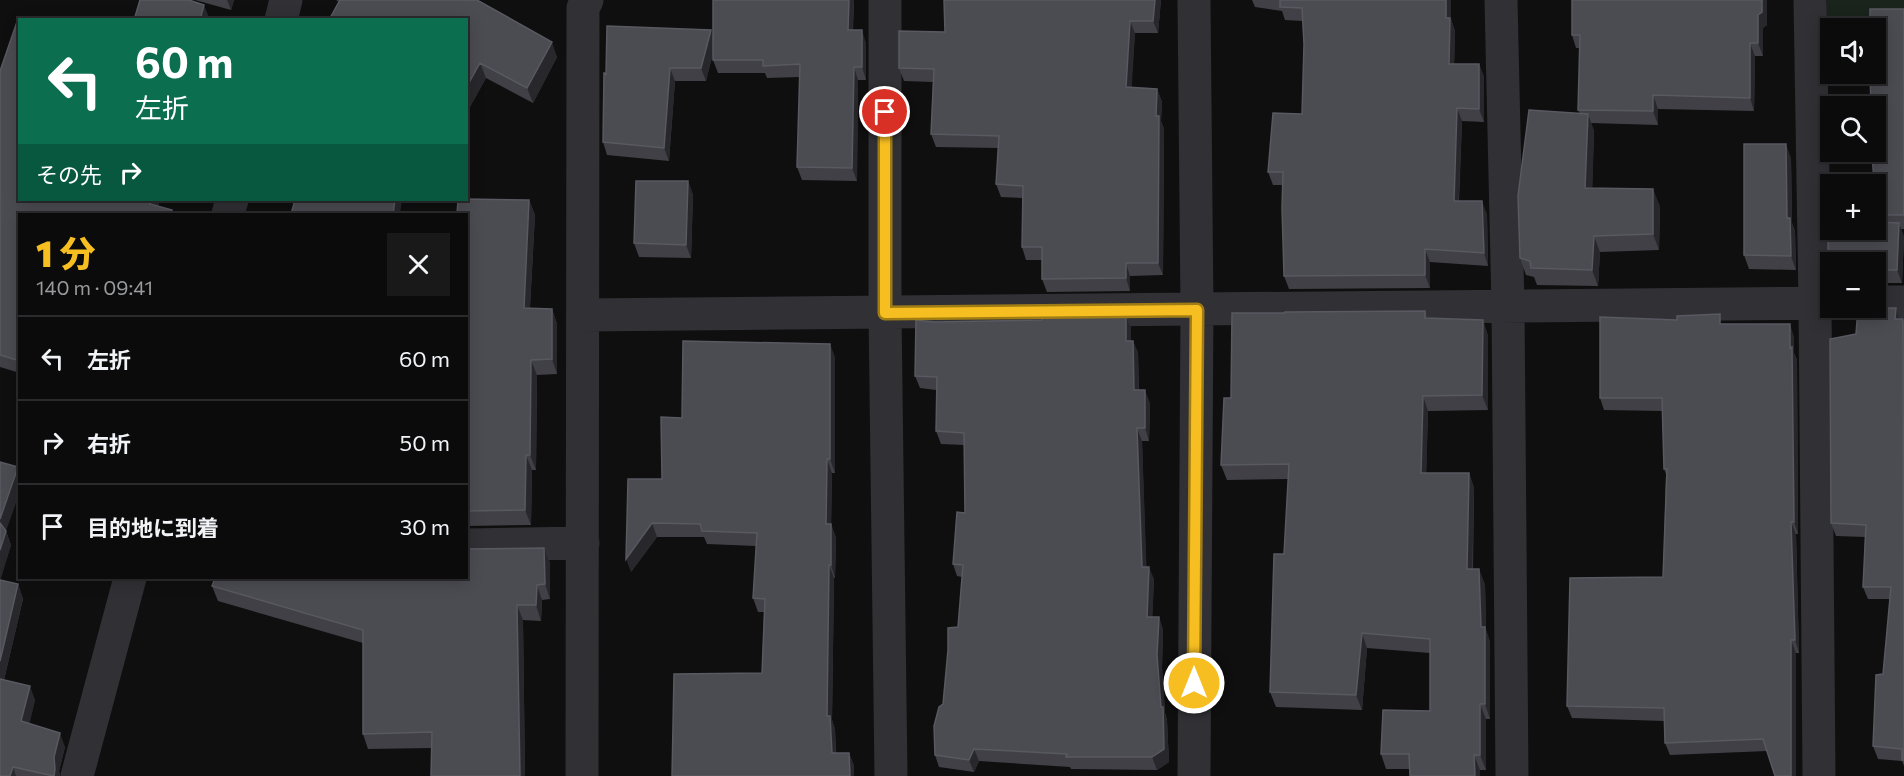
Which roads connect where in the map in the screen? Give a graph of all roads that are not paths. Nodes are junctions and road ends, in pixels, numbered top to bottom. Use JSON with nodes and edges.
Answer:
{"nodes":[{"id":1,"x":286,"y":0,"type":"edge"},
{"id":2,"x":885,"y":0,"type":"edge"},
{"id":3,"x":1194,"y":0,"type":"edge"},
{"id":4,"x":1501,"y":0,"type":"edge"},
{"id":5,"x":1810,"y":0,"type":"edge"},
{"id":6,"x":579,"y":3,"type":"edge"},
{"id":7,"x":282,"y":18,"type":"edge"},
{"id":8,"x":1820,"y":252,"type":"edge"},
{"id":9,"x":1886,"y":302,"type":"edge"},
{"id":10,"x":1904,"y":302,"type":"edge"},
{"id":11,"x":1820,"y":303,"type":"edge"},
{"id":12,"x":1508,"y":307,"type":"junction"},
{"id":13,"x":1197,"y":310,"type":"junction"},
{"id":14,"x":885,"y":313,"type":"junction"},
{"id":15,"x":583,"y":315,"type":"junction"},
{"id":16,"x":1822,"y":318,"type":"edge"},
{"id":17,"x":583,"y":543,"type":"junction"},
{"id":18,"x":468,"y":545,"type":"edge"},
{"id":19,"x":130,"y":579,"type":"edge"},
{"id":20,"x":77,"y":776,"type":"edge"},
{"id":21,"x":582,"y":776,"type":"edge"},
{"id":22,"x":891,"y":776,"type":"edge"},
{"id":23,"x":1194,"y":776,"type":"edge"},
{"id":24,"x":1512,"y":776,"type":"edge"},
{"id":25,"x":1819,"y":776,"type":"edge"}],
"edges":[{"from":1,"to":7,"type":"street"},
{"from":2,"to":14,"type":"street"},
{"from":3,"to":13,"type":"street"},
{"from":4,"to":12,"type":"street"},
{"from":5,"to":8,"type":"street"},
{"from":6,"to":15,"type":"street"},
{"from":9,"to":10,"type":"street"},
{"from":11,"to":12,"type":"street"},
{"from":12,"to":13,"type":"street"},
{"from":12,"to":24,"type":"street"},
{"from":13,"to":14,"type":"street"},
{"from":13,"to":23,"type":"street"},
{"from":14,"to":15,"type":"street"},
{"from":14,"to":22,"type":"street"},
{"from":15,"to":17,"type":"street"},
{"from":16,"to":25,"type":"street"},
{"from":17,"to":18,"type":"street"},
{"from":17,"to":21,"type":"street"},
{"from":19,"to":20,"type":"street"}]}
